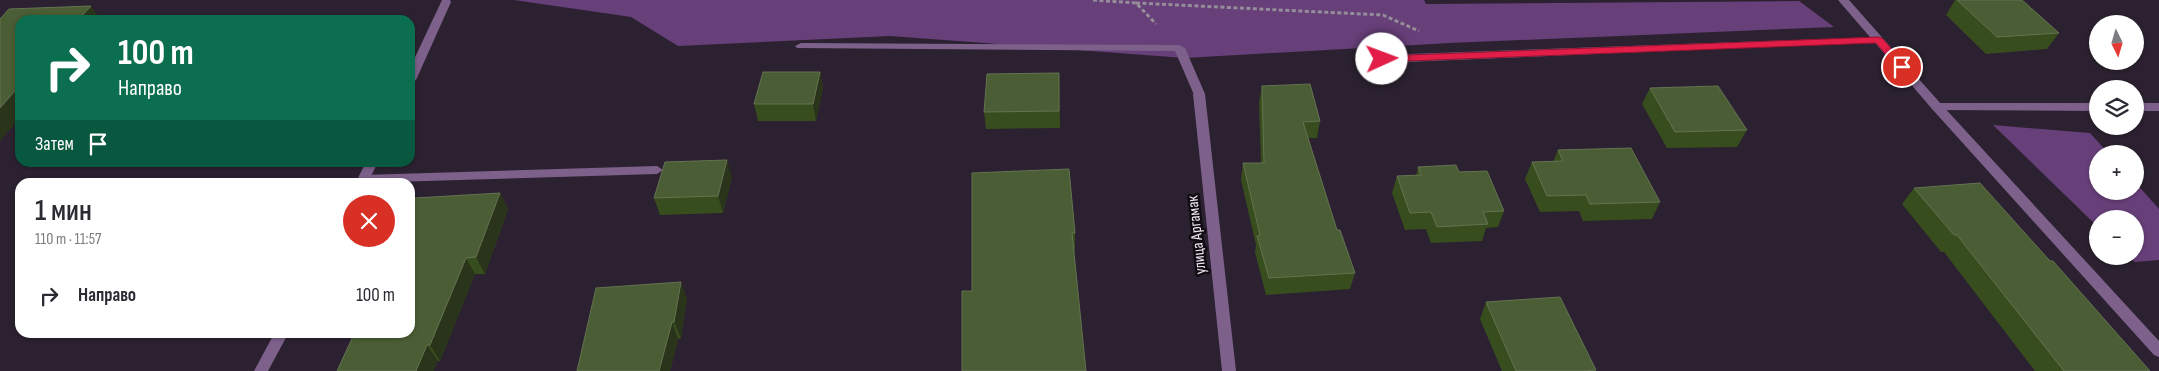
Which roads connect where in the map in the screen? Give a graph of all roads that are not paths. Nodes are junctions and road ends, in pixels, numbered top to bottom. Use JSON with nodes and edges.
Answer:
{"nodes":[{"id":1,"x":1843,"y":0,"type":"edge"},
{"id":2,"x":446,"y":2,"type":"dead end"},
{"id":3,"x":1878,"y":40,"type":"junction"},
{"id":4,"x":801,"y":46,"type":"dead end"},
{"id":5,"x":1382,"y":59,"type":"dead end"},
{"id":6,"x":415,"y":69,"type":"edge"},
{"id":7,"x":1937,"y":107,"type":"junction"},
{"id":8,"x":2089,"y":107,"type":"edge"},
{"id":9,"x":2144,"y":107,"type":"edge"},
{"id":10,"x":2159,"y":107,"type":"edge"},
{"id":11,"x":657,"y":170,"type":"dead end"},
{"id":12,"x":415,"y":179,"type":"edge"},
{"id":13,"x":279,"y":338,"type":"edge"},
{"id":14,"x":2159,"y":351,"type":"edge"},
{"id":15,"x":261,"y":371,"type":"edge"},
{"id":16,"x":1229,"y":371,"type":"edge"}],
"edges":[{"from":1,"to":3,"type":"street"},
{"from":2,"to":6,"type":"street"},
{"from":3,"to":5,"type":"street"},
{"from":3,"to":7,"type":"street"},
{"from":4,"to":16,"type":"street","name":"улица Аргамак"},
{"from":7,"to":8,"type":"street"},
{"from":7,"to":14,"type":"street"},
{"from":9,"to":10,"type":"street"},
{"from":11,"to":12,"type":"street"},
{"from":13,"to":15,"type":"street"}]}
